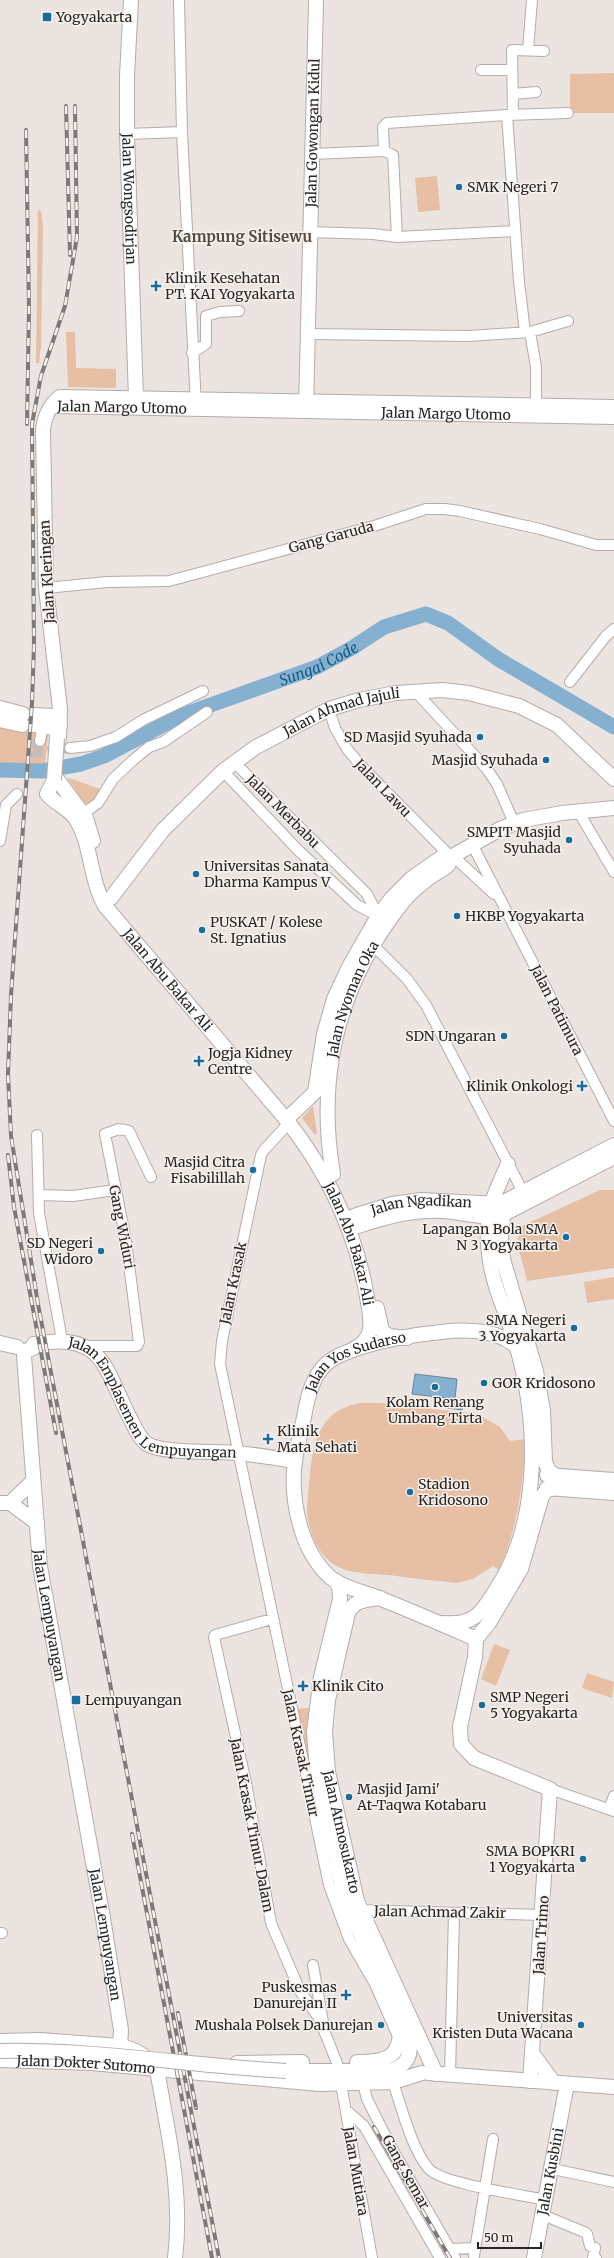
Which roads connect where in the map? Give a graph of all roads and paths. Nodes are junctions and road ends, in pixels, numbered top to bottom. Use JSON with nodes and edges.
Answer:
{"nodes":[{"id":1,"x":131,"y":0,"type":"edge"},
{"id":2,"x":179,"y":0,"type":"edge"},
{"id":3,"x":316,"y":0,"type":"edge"},
{"id":4,"x":532,"y":0,"type":"edge"},
{"id":5,"x":528,"y":50,"type":"junction"},
{"id":6,"x":544,"y":50,"type":"dead end"},
{"id":7,"x":481,"y":70,"type":"dead end"},
{"id":8,"x":512,"y":70,"type":"junction"},
{"id":9,"x":536,"y":92,"type":"dead end"},
{"id":10,"x":513,"y":94,"type":"junction"},
{"id":11,"x":568,"y":113,"type":"dead end"},
{"id":12,"x":510,"y":115,"type":"junction"},
{"id":13,"x":182,"y":132,"type":"junction"},
{"id":14,"x":127,"y":134,"type":"junction"},
{"id":15,"x":384,"y":151,"type":"junction"},
{"id":16,"x":312,"y":154,"type":"junction"},
{"id":17,"x":515,"y":231,"type":"junction"},
{"id":18,"x":310,"y":232,"type":"junction"},
{"id":19,"x":397,"y":238,"type":"junction"},
{"id":20,"x":239,"y":311,"type":"dead end"},
{"id":21,"x":568,"y":321,"type":"dead end"},
{"id":22,"x":527,"y":332,"type":"junction"},
{"id":23,"x":308,"y":334,"type":"junction"},
{"id":24,"x":192,"y":353,"type":"junction"},
{"id":25,"x":136,"y":398,"type":"junction"},
{"id":26,"x":166,"y":403,"type":"junction"},
{"id":27,"x":196,"y":404,"type":"junction"},
{"id":28,"x":536,"y":405,"type":"junction"},
{"id":29,"x":306,"y":406,"type":"junction"},
{"id":30,"x":614,"y":407,"type":"edge"},
{"id":31,"x":514,"y":410,"type":"junction"},
{"id":32,"x":49,"y":411,"type":"junction"},
{"id":33,"x":555,"y":411,"type":"junction"},
{"id":34,"x":614,"y":417,"type":"edge"},
{"id":35,"x":614,"y":545,"type":"edge"},
{"id":36,"x":46,"y":588,"type":"junction"},
{"id":37,"x":614,"y":629,"type":"edge"},
{"id":38,"x":570,"y":682,"type":"dead end"},
{"id":39,"x":204,"y":691,"type":"dead end"},
{"id":40,"x":415,"y":691,"type":"junction"},
{"id":41,"x":0,"y":708,"type":"edge"},
{"id":42,"x":329,"y":709,"type":"junction"},
{"id":43,"x":207,"y":712,"type":"dead end"},
{"id":44,"x":0,"y":720,"type":"edge"},
{"id":45,"x":32,"y":721,"type":"junction"},
{"id":46,"x":61,"y":738,"type":"junction"},
{"id":47,"x":40,"y":741,"type":"tunnel mouth"},
{"id":48,"x":235,"y":763,"type":"junction"},
{"id":49,"x":223,"y":771,"type":"junction"},
{"id":50,"x":614,"y":779,"type":"edge"},
{"id":51,"x":56,"y":780,"type":"junction"},
{"id":52,"x":17,"y":794,"type":"dead end"},
{"id":53,"x":614,"y":808,"type":"edge"},
{"id":54,"x":578,"y":811,"type":"junction"},
{"id":55,"x":84,"y":813,"type":"junction"},
{"id":56,"x":2,"y":816,"type":"edge"},
{"id":57,"x":514,"y":823,"type":"junction"},
{"id":58,"x":309,"y":839,"type":"junction"},
{"id":59,"x":0,"y":841,"type":"edge"},
{"id":60,"x":472,"y":844,"type":"junction"},
{"id":61,"x":298,"y":850,"type":"junction"},
{"id":62,"x":452,"y":856,"type":"junction"},
{"id":63,"x":614,"y":872,"type":"edge"},
{"id":64,"x":111,"y":898,"type":"junction"},
{"id":65,"x":499,"y":898,"type":"junction"},
{"id":66,"x":383,"y":919,"type":"junction"},
{"id":67,"x":370,"y":942,"type":"junction"},
{"id":68,"x":291,"y":1119,"type":"junction"},
{"id":69,"x":614,"y":1121,"type":"edge"},
{"id":70,"x":37,"y":1135,"type":"dead end"},
{"id":71,"x":614,"y":1144,"type":"edge"},
{"id":72,"x":614,"y":1157,"type":"edge"},
{"id":73,"x":508,"y":1164,"type":"junction"},
{"id":74,"x":333,"y":1174,"type":"junction"},
{"id":75,"x":151,"y":1177,"type":"dead end"},
{"id":76,"x":116,"y":1190,"type":"junction"},
{"id":77,"x":40,"y":1195,"type":"junction"},
{"id":78,"x":525,"y":1197,"type":"junction"},
{"id":79,"x":496,"y":1209,"type":"junction"},
{"id":80,"x":356,"y":1221,"type":"junction"},
{"id":81,"x":407,"y":1338,"type":"junction"},
{"id":82,"x":62,"y":1340,"type":"junction"},
{"id":83,"x":0,"y":1343,"type":"edge"},
{"id":84,"x":34,"y":1344,"type":"junction"},
{"id":85,"x":85,"y":1346,"type":"junction"},
{"id":86,"x":516,"y":1346,"type":"junction"},
{"id":87,"x":17,"y":1347,"type":"junction"},
{"id":88,"x":355,"y":1348,"type":"junction"},
{"id":89,"x":537,"y":1411,"type":"junction"},
{"id":90,"x":238,"y":1453,"type":"junction"},
{"id":91,"x":531,"y":1460,"type":"junction"},
{"id":92,"x":295,"y":1461,"type":"junction"},
{"id":93,"x":614,"y":1480,"type":"edge"},
{"id":94,"x":556,"y":1482,"type":"junction"},
{"id":95,"x":30,"y":1484,"type":"junction"},
{"id":96,"x":614,"y":1492,"type":"edge"},
{"id":97,"x":527,"y":1502,"type":"junction"},
{"id":98,"x":5,"y":1503,"type":"edge"},
{"id":99,"x":37,"y":1523,"type":"junction"},
{"id":100,"x":336,"y":1581,"type":"junction"},
{"id":101,"x":380,"y":1598,"type":"junction"},
{"id":102,"x":272,"y":1619,"type":"junction"},
{"id":103,"x":436,"y":1622,"type":"junction"},
{"id":104,"x":476,"y":1639,"type":"junction"},
{"id":105,"x":326,"y":1678,"type":"junction"},
{"id":106,"x":316,"y":1770,"type":"junction"},
{"id":107,"x":550,"y":1789,"type":"junction"},
{"id":108,"x":614,"y":1796,"type":"edge"},
{"id":109,"x":611,"y":1810,"type":"edge"},
{"id":110,"x":349,"y":1910,"type":"junction"},
{"id":111,"x":454,"y":1913,"type":"junction"},
{"id":112,"x":542,"y":1915,"type":"junction"},
{"id":113,"x":313,"y":1965,"type":"dead end"},
{"id":114,"x":399,"y":2015,"type":"junction"},
{"id":115,"x":325,"y":2034,"type":"junction"},
{"id":116,"x":400,"y":2040,"type":"junction"},
{"id":117,"x":0,"y":2041,"type":"edge"},
{"id":118,"x":71,"y":2042,"type":"junction"},
{"id":119,"x":120,"y":2046,"type":"junction"},
{"id":120,"x":0,"y":2051,"type":"edge"},
{"id":121,"x":532,"y":2053,"type":"junction"},
{"id":122,"x":0,"y":2060,"type":"edge"},
{"id":123,"x":71,"y":2062,"type":"junction"},
{"id":124,"x":237,"y":2063,"type":"junction"},
{"id":125,"x":337,"y":2063,"type":"junction"},
{"id":126,"x":100,"y":2064,"type":"junction"},
{"id":127,"x":156,"y":2065,"type":"junction"},
{"id":128,"x":200,"y":2073,"type":"junction"},
{"id":129,"x":436,"y":2074,"type":"junction"},
{"id":130,"x":392,"y":2076,"type":"junction"},
{"id":131,"x":236,"y":2077,"type":"junction"},
{"id":132,"x":530,"y":2081,"type":"junction"},
{"id":133,"x":363,"y":2083,"type":"junction"},
{"id":134,"x":341,"y":2084,"type":"junction"},
{"id":135,"x":561,"y":2084,"type":"junction"},
{"id":136,"x":614,"y":2087,"type":"edge"},
{"id":137,"x":346,"y":2110,"type":"junction"},
{"id":138,"x":493,"y":2139,"type":"dead end"},
{"id":139,"x":553,"y":2169,"type":"junction"},
{"id":140,"x":614,"y":2182,"type":"edge"},
{"id":141,"x":485,"y":2188,"type":"junction"},
{"id":142,"x":546,"y":2200,"type":"junction"},
{"id":143,"x":543,"y":2215,"type":"junction"},
{"id":144,"x":449,"y":2249,"type":"junction"},
{"id":145,"x":175,"y":2258,"type":"edge"},
{"id":146,"x":372,"y":2258,"type":"edge"},
{"id":147,"x":440,"y":2258,"type":"edge"},
{"id":148,"x":455,"y":2258,"type":"edge"},
{"id":149,"x":534,"y":2258,"type":"edge"},
{"id":150,"x":596,"y":2258,"type":"edge"}],
"edges":[{"from":1,"to":14,"type":"street","name":"Jalan Wongsodirjan"},
{"from":2,"to":13,"type":"street"},
{"from":3,"to":16,"type":"street","name":"Jalan Gowongan Kidul"},
{"from":4,"to":5,"type":"street"},
{"from":5,"to":6,"type":"street"},
{"from":5,"to":8,"type":"street"},
{"from":7,"to":8,"type":"street"},
{"from":8,"to":10,"type":"street"},
{"from":9,"to":10,"type":"street"},
{"from":10,"to":12,"type":"street"},
{"from":11,"to":12,"type":"street"},
{"from":12,"to":15,"type":"street"},
{"from":12,"to":17,"type":"street"},
{"from":13,"to":14,"type":"street"},
{"from":13,"to":24,"type":"street"},
{"from":14,"to":25,"type":"street","name":"Jalan Wongsodirjan"},
{"from":15,"to":16,"type":"street"},
{"from":15,"to":19,"type":"street"},
{"from":16,"to":18,"type":"street","name":"Jalan Gowongan Kidul"},
{"from":17,"to":19,"type":"street"},
{"from":17,"to":22,"type":"street"},
{"from":18,"to":19,"type":"street"},
{"from":18,"to":23,"type":"street","name":"Jalan Gowongan Kidul"},
{"from":20,"to":24,"type":"street"},
{"from":21,"to":22,"type":"street"},
{"from":22,"to":23,"type":"street"},
{"from":22,"to":28,"type":"street"},
{"from":23,"to":29,"type":"street","name":"Jalan Gowongan Kidul"},
{"from":24,"to":27,"type":"street"},
{"from":25,"to":26,"type":"street","name":"Jalan Margo Utomo"},
{"from":25,"to":32,"type":"street","name":"Jalan Margo Utomo"},
{"from":26,"to":27,"type":"street","name":"Jalan Margo Utomo"},
{"from":26,"to":32,"type":"street","name":"Jalan Margo Utomo"},
{"from":27,"to":29,"type":"street","name":"Jalan Margo Utomo"},
{"from":28,"to":31,"type":"street","name":"Jalan Margo Utomo"},
{"from":28,"to":33,"type":"street","name":"Jalan Margo Utomo"},
{"from":29,"to":31,"type":"street","name":"Jalan Margo Utomo"},
{"from":30,"to":33,"type":"street","name":"Jalan Margo Utomo"},
{"from":31,"to":33,"type":"street","name":"Jalan Margo Utomo"},
{"from":32,"to":36,"type":"street","name":"Jalan Kleringan"},
{"from":33,"to":34,"type":"street","name":"Jalan Margo Utomo"},
{"from":35,"to":36,"type":"street","name":"Gang Garuda"},
{"from":36,"to":46,"type":"street","name":"Jalan Kleringan"},
{"from":37,"to":38,"type":"street"},
{"from":39,"to":46,"type":"street"},
{"from":40,"to":42,"type":"street","name":"Jalan Ahmad Jajuli"},
{"from":40,"to":50,"type":"street","name":"Jalan Ahmad Jajuli"},
{"from":40,"to":57,"type":"street"},
{"from":41,"to":45,"type":"street"},
{"from":42,"to":48,"type":"street","name":"Jalan Ahmad Jajuli"},
{"from":42,"to":62,"type":"street","name":"Jalan Lawu"},
{"from":43,"to":55,"type":"street"},
{"from":44,"to":45,"type":"street"},
{"from":45,"to":46,"type":"street"},
{"from":45,"to":47,"type":"street"},
{"from":46,"to":51,"type":"street","name":"Jalan Kleringan","bridge":true},
{"from":48,"to":49,"type":"street","name":"Jalan Ahmad Jajuli"},
{"from":48,"to":58,"type":"street","name":"Jalan Merbabu"},
{"from":49,"to":61,"type":"street","name":"Jalan Merbabu"},
{"from":49,"to":64,"type":"street","name":"Jalan Ahmad Jajuli"},
{"from":51,"to":55,"type":"street","name":"Jalan Abu Bakar Ali"},
{"from":51,"to":68,"type":"street","name":"Jalan Abu Bakar Ali"},
{"from":52,"to":56,"type":"street"},
{"from":53,"to":54,"type":"street","name":"Jalan Nyoman Oka"},
{"from":54,"to":57,"type":"street","name":"Jalan Nyoman Oka"},
{"from":54,"to":63,"type":"street"},
{"from":55,"to":64,"type":"street","name":"Jalan Abu Bakar Ali"},
{"from":56,"to":59,"type":"street"},
{"from":57,"to":60,"type":"street","name":"Jalan Nyoman Oka"},
{"from":58,"to":61,"type":"street"},
{"from":58,"to":66,"type":"street","name":"Jalan Merbabu"},
{"from":60,"to":62,"type":"street","name":"Jalan Nyoman Oka"},
{"from":60,"to":65,"type":"street","name":"Jalan Patimura"},
{"from":61,"to":66,"type":"street","name":"Jalan Merbabu"},
{"from":62,"to":65,"type":"street","name":"Jalan Patimura"},
{"from":62,"to":66,"type":"street","name":"Jalan Nyoman Oka"},
{"from":64,"to":68,"type":"street","name":"Jalan Abu Bakar Ali"},
{"from":65,"to":69,"type":"street","name":"Jalan Patimura"},
{"from":66,"to":67,"type":"street","name":"Jalan Nyoman Oka"},
{"from":67,"to":68,"type":"street","name":"Jalan Nyoman Oka"},
{"from":67,"to":73,"type":"street"},
{"from":67,"to":74,"type":"street","name":"Jalan Nyoman Oka"},
{"from":68,"to":74,"type":"street","name":"Jalan Abu Bakar Ali"},
{"from":68,"to":88,"type":"street","name":"Jalan Abu Bakar Ali"},
{"from":68,"to":90,"type":"street","name":"Jalan Krasak"},
{"from":70,"to":77,"type":"street"},
{"from":71,"to":78,"type":"street"},
{"from":72,"to":78,"type":"street"},
{"from":73,"to":78,"type":"street"},
{"from":73,"to":79,"type":"street"},
{"from":74,"to":80,"type":"street","name":"Jalan Abu Bakar Ali"},
{"from":75,"to":76,"type":"street","name":"Gang Widuri"},
{"from":76,"to":77,"type":"street"},
{"from":76,"to":85,"type":"street","name":"Gang Widuri"},
{"from":77,"to":82,"type":"street"},
{"from":78,"to":79,"type":"street"},
{"from":79,"to":80,"type":"street","name":"Jalan Ngadikan"},
{"from":79,"to":86,"type":"street"},
{"from":79,"to":89,"type":"street"},
{"from":80,"to":81,"type":"street","name":"Jalan Abu Bakar Ali"},
{"from":81,"to":86,"type":"street","name":"Jalan Yos Sudarso"},
{"from":81,"to":88,"type":"street","name":"Jalan Yos Sudarso"},
{"from":82,"to":84,"type":"street","name":"Jalan Emplasemen Lempuyangan"},
{"from":82,"to":85,"type":"street","name":"Jalan Emplasemen Lempuyangan"},
{"from":83,"to":87,"type":"street"},
{"from":84,"to":87,"type":"street"},
{"from":84,"to":95,"type":"street","name":"Jalan Lempuyangan"},
{"from":85,"to":90,"type":"street","name":"Jalan Emplasemen Lempuyangan"},
{"from":86,"to":89,"type":"street"},
{"from":87,"to":95,"type":"street","name":"Jalan Lempuyangan"},
{"from":88,"to":92,"type":"street","name":"Jalan Yos Sudarso"},
{"from":89,"to":91,"type":"street"},
{"from":89,"to":94,"type":"street"},
{"from":90,"to":92,"type":"street","name":"Jalan Emplasemen Lempuyangan"},
{"from":90,"to":102,"type":"street","name":"Jalan Krasak Timur"},
{"from":91,"to":94,"type":"street"},
{"from":91,"to":97,"type":"street"},
{"from":92,"to":100,"type":"street","name":"Jalan Yos Sudarso"},
{"from":93,"to":94,"type":"street"},
{"from":94,"to":96,"type":"street"},
{"from":94,"to":97,"type":"street"},
{"from":94,"to":104,"type":"street"},
{"from":95,"to":98,"type":"street"},
{"from":95,"to":99,"type":"street","name":"Jalan Lempuyangan"},
{"from":97,"to":103,"type":"street"},
{"from":98,"to":99,"type":"street"},
{"from":99,"to":119,"type":"street","name":"Jalan Lempuyangan"},
{"from":100,"to":101,"type":"street","name":"Jalan Yos Sudarso"},
{"from":100,"to":105,"type":"street","name":"Jalan Atmosukarto"},
{"from":101,"to":103,"type":"street","name":"Jalan Yos Sudarso"},
{"from":101,"to":105,"type":"street","name":"Jalan Atmosukarto"},
{"from":102,"to":106,"type":"street","name":"Jalan Krasak Timur"},
{"from":102,"to":115,"type":"street","name":"Jalan Krasak Timur Dalam"},
{"from":103,"to":104,"type":"street","name":"Jalan Yos Sudarso"},
{"from":104,"to":107,"type":"street"},
{"from":105,"to":106,"type":"street","name":"Jalan Atmosukarto"},
{"from":106,"to":110,"type":"street","name":"Jalan Atmosukarto"},
{"from":106,"to":110,"type":"street","name":"Jalan Krasak Timur"},
{"from":107,"to":109,"type":"street"},
{"from":107,"to":112,"type":"street","name":"Jalan Trimo"},
{"from":108,"to":109,"type":"street"},
{"from":110,"to":111,"type":"street","name":"Jalan Achmad Zakir"},
{"from":110,"to":114,"type":"street","name":"Jalan Atmosukarto"},
{"from":110,"to":116,"type":"street","name":"Jalan Krasak Timur"},
{"from":110,"to":129,"type":"street","name":"Jalan Atmosukarto"},
{"from":111,"to":112,"type":"street","name":"Jalan Achmad Zakir"},
{"from":111,"to":129,"type":"street"},
{"from":112,"to":121,"type":"street","name":"Jalan Trimo"},
{"from":113,"to":115,"type":"street"},
{"from":114,"to":116,"type":"street","name":"Jalan Atmosukarto"},
{"from":114,"to":130,"type":"street","name":"Jalan Atmosukarto"},
{"from":115,"to":125,"type":"street","name":"Jalan Krasak Timur Dalam"},
{"from":116,"to":125,"type":"street"},
{"from":117,"to":118,"type":"street","name":"Jalan Dokter Sutomo"},
{"from":118,"to":119,"type":"street","name":"Jalan Dokter Sutomo"},
{"from":118,"to":123,"type":"street"},
{"from":119,"to":126,"type":"street"},
{"from":119,"to":127,"type":"street","name":"Jalan Dokter Sutomo"},
{"from":120,"to":127,"type":"street","name":"Jalan Dokter Sutomo","bridge":true},
{"from":121,"to":132,"type":"street","name":"Jalan Trimo"},
{"from":121,"to":135,"type":"street"},
{"from":122,"to":123,"type":"street","name":"Jalan Dokter Sutomo"},
{"from":123,"to":126,"type":"street","name":"Jalan Dokter Sutomo"},
{"from":124,"to":125,"type":"street"},
{"from":124,"to":128,"type":"street"},
{"from":124,"to":131,"type":"street"},
{"from":126,"to":127,"type":"street","name":"Jalan Dokter Sutomo"},
{"from":127,"to":128,"type":"street"},
{"from":127,"to":130,"type":"street","bridge":true},
{"from":127,"to":145,"type":"street"},
{"from":128,"to":131,"type":"street"},
{"from":129,"to":130,"type":"street"},
{"from":129,"to":132,"type":"street"},
{"from":130,"to":133,"type":"street"},
{"from":130,"to":141,"type":"street"},
{"from":131,"to":134,"type":"street"},
{"from":132,"to":135,"type":"street"},
{"from":133,"to":134,"type":"street"},
{"from":133,"to":144,"type":"street","name":"Gang Semar"},
{"from":134,"to":137,"type":"street","name":"Jalan Mutiara"},
{"from":135,"to":136,"type":"street"},
{"from":135,"to":139,"type":"street","name":"Jalan Kusbini"},
{"from":137,"to":146,"type":"street","name":"Jalan Mutiara"},
{"from":137,"to":147,"type":"street"},
{"from":138,"to":141,"type":"street"},
{"from":139,"to":140,"type":"street"},
{"from":139,"to":142,"type":"street","name":"Jalan Kusbini"},
{"from":141,"to":142,"type":"street"},
{"from":141,"to":144,"type":"street"},
{"from":142,"to":143,"type":"street","name":"Jalan Kusbini"},
{"from":143,"to":149,"type":"street","name":"Jalan Kusbini"},
{"from":143,"to":150,"type":"street"},
{"from":144,"to":148,"type":"street","name":"Gang Semar"}]}
